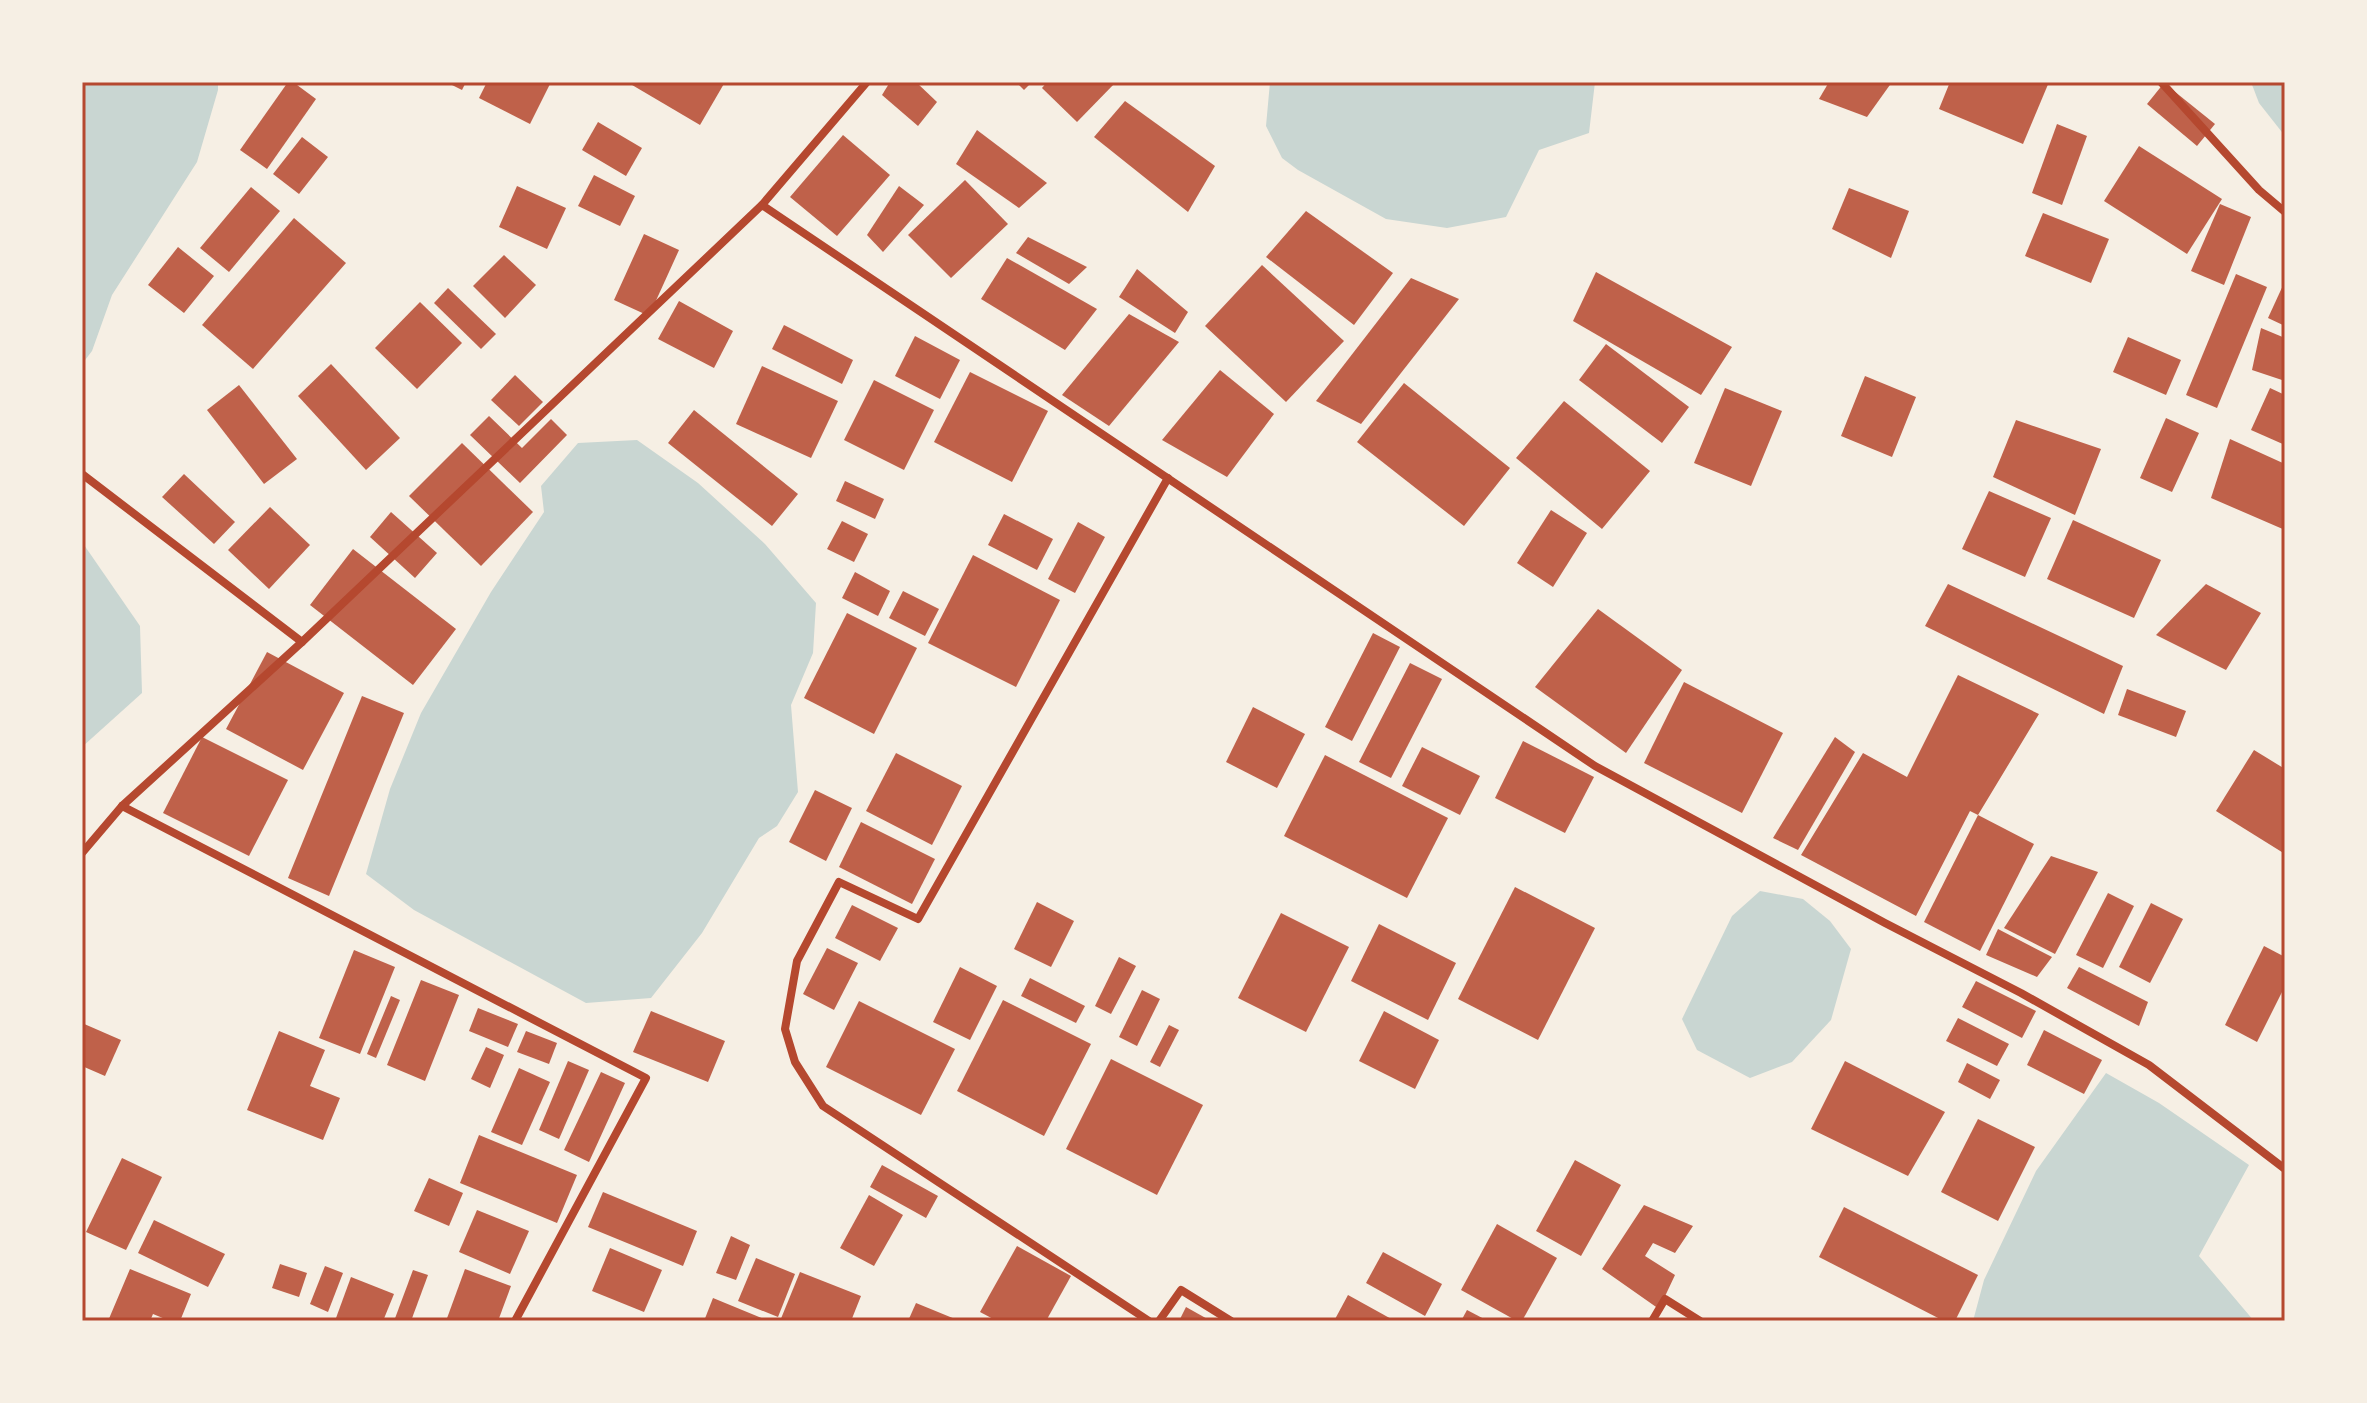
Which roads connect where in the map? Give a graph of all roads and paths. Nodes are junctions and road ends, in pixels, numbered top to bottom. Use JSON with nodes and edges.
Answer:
{"nodes":[{"id":1,"x":867,"y":82,"type":"edge"},
{"id":2,"x":2161,"y":82,"type":"edge"},
{"id":3,"x":762,"y":205,"type":"junction"},
{"id":4,"x":2285,"y":212,"type":"edge"},
{"id":5,"x":82,"y":474,"type":"edge"},
{"id":6,"x":1168,"y":478,"type":"junction"},
{"id":7,"x":302,"y":642,"type":"junction"},
{"id":8,"x":122,"y":806,"type":"junction"},
{"id":9,"x":82,"y":853,"type":"edge"},
{"id":10,"x":2285,"y":1169,"type":"edge"},
{"id":11,"x":515,"y":1321,"type":"edge"},
{"id":12,"x":1149,"y":1321,"type":"edge"},
{"id":13,"x":1159,"y":1321,"type":"edge"},
{"id":14,"x":1231,"y":1321,"type":"edge"},
{"id":15,"x":1652,"y":1321,"type":"edge"},
{"id":16,"x":1700,"y":1321,"type":"edge"}],
"edges":[{"from":1,"to":3,"type":"street"},
{"from":2,"to":4,"type":"street"},
{"from":3,"to":6,"type":"street"},
{"from":3,"to":7,"type":"street"},
{"from":5,"to":7,"type":"street"},
{"from":6,"to":10,"type":"street"},
{"from":6,"to":12,"type":"street"},
{"from":7,"to":8,"type":"street"},
{"from":8,"to":9,"type":"street"},
{"from":8,"to":11,"type":"street"},
{"from":13,"to":14,"type":"street"},
{"from":15,"to":16,"type":"street"}]}
